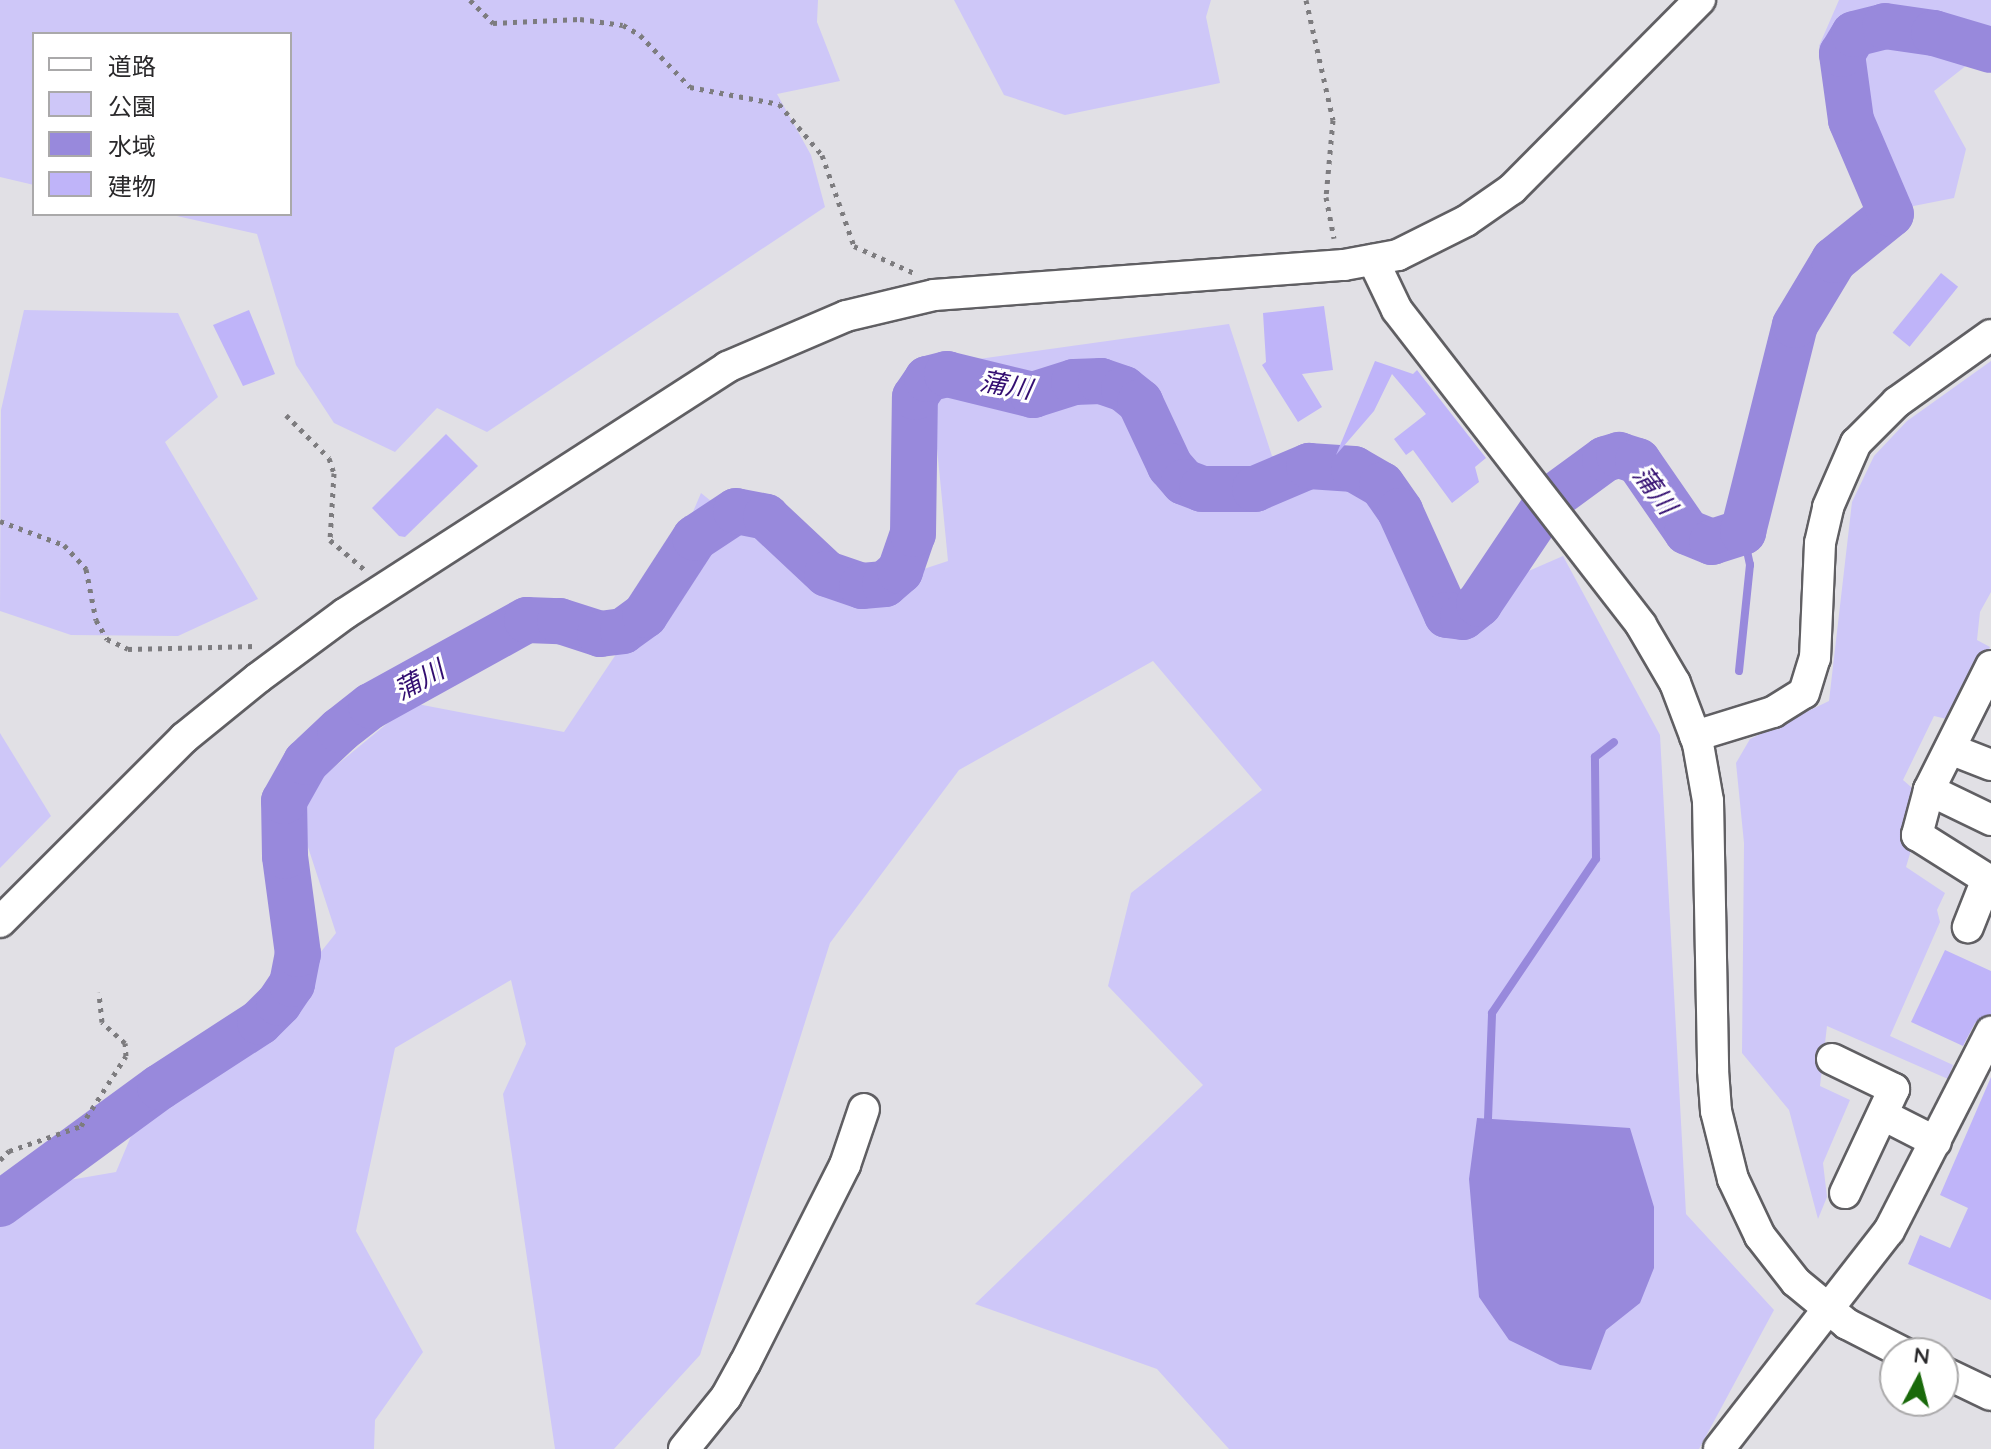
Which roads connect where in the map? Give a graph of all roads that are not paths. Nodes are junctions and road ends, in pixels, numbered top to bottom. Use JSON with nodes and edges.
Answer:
{"nodes":[{"id":1,"x":1700,"y":0,"type":"edge"},
{"id":2,"x":1358,"y":263,"type":"junction"},
{"id":3,"x":1991,"y":335,"type":"edge"},
{"id":4,"x":1991,"y":666,"type":"edge"},
{"id":5,"x":1695,"y":736,"type":"junction"},
{"id":6,"x":1950,"y":749,"type":"junction"},
{"id":7,"x":1991,"y":765,"type":"edge"},
{"id":8,"x":1929,"y":790,"type":"junction"},
{"id":9,"x":1991,"y":820,"type":"edge"},
{"id":10,"x":0,"y":922,"type":"edge"},
{"id":11,"x":1968,"y":927,"type":"dead end"},
{"id":12,"x":1991,"y":1032,"type":"edge"},
{"id":13,"x":1832,"y":1059,"type":"dead end"},
{"id":14,"x":864,"y":1109,"type":"dead end"},
{"id":15,"x":1885,"y":1116,"type":"junction"},
{"id":16,"x":1936,"y":1142,"type":"junction"},
{"id":17,"x":1845,"y":1193,"type":"dead end"},
{"id":18,"x":1826,"y":1309,"type":"junction"},
{"id":19,"x":1879,"y":1339,"type":"edge"},
{"id":20,"x":1959,"y":1380,"type":"edge"},
{"id":21,"x":1991,"y":1395,"type":"edge"},
{"id":22,"x":684,"y":1449,"type":"edge"},
{"id":23,"x":1719,"y":1449,"type":"edge"}],
"edges":[{"from":1,"to":2,"type":"street"},
{"from":2,"to":5,"type":"street"},
{"from":2,"to":10,"type":"street"},
{"from":3,"to":5,"type":"street"},
{"from":4,"to":6,"type":"street"},
{"from":5,"to":18,"type":"street"},
{"from":6,"to":7,"type":"street"},
{"from":6,"to":8,"type":"street"},
{"from":8,"to":9,"type":"street"},
{"from":8,"to":11,"type":"street"},
{"from":12,"to":16,"type":"street"},
{"from":13,"to":15,"type":"street"},
{"from":14,"to":22,"type":"street"},
{"from":15,"to":16,"type":"street"},
{"from":15,"to":17,"type":"street"},
{"from":16,"to":18,"type":"street"},
{"from":18,"to":19,"type":"street"},
{"from":18,"to":23,"type":"street"},
{"from":20,"to":21,"type":"street"}]}
